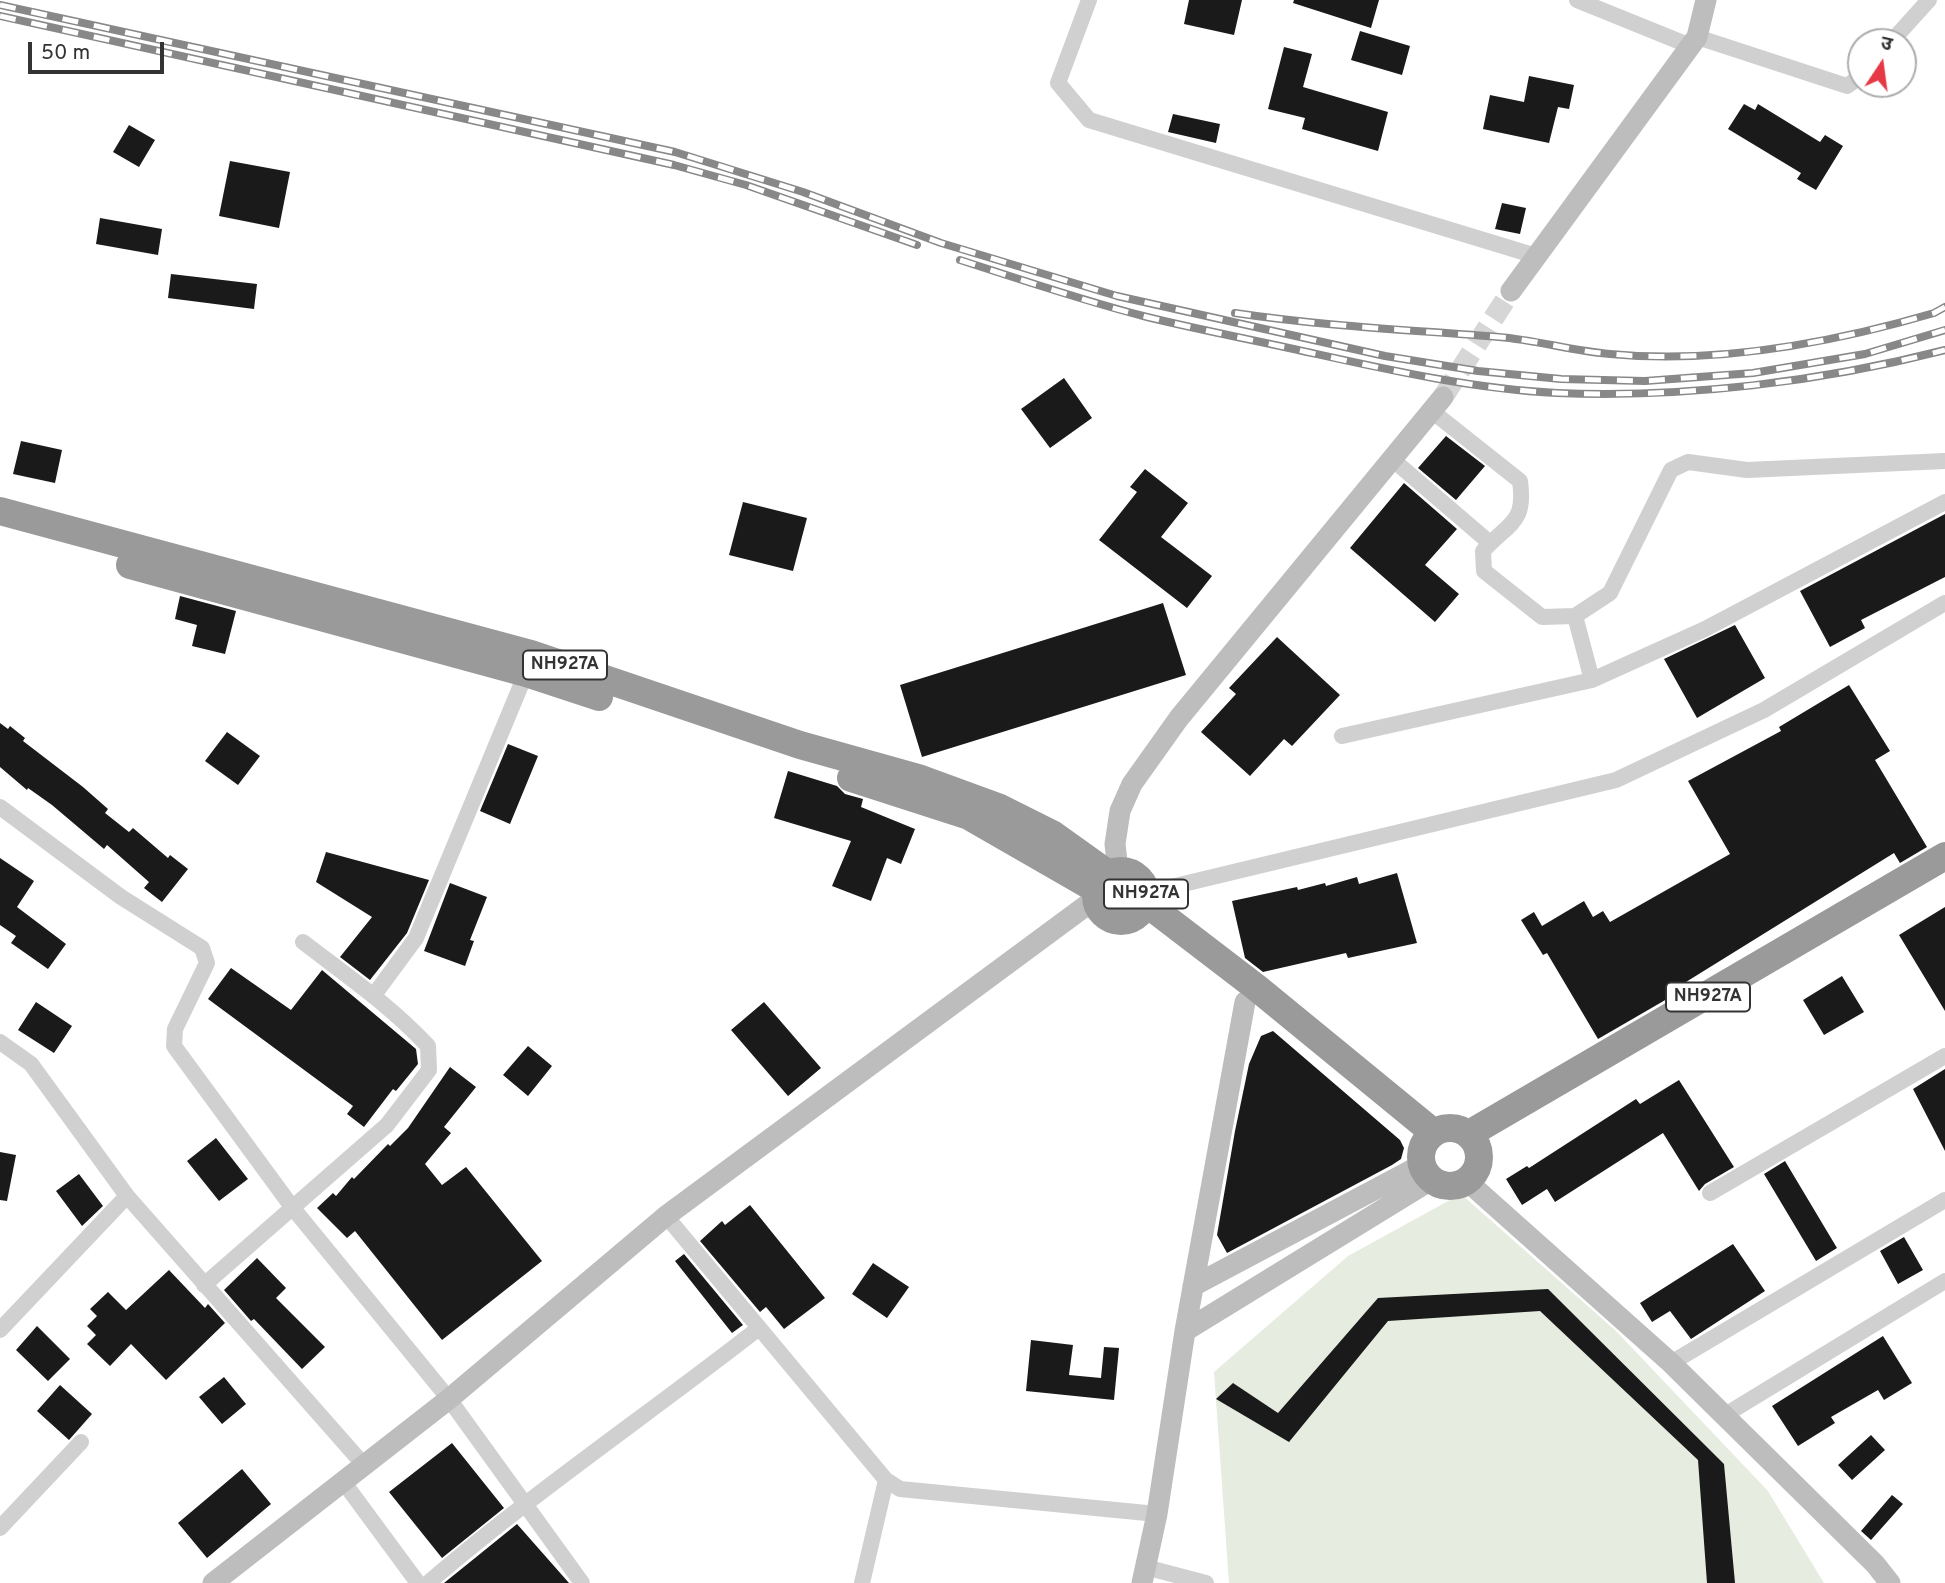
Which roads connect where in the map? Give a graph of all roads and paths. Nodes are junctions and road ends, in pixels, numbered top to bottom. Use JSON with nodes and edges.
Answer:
{"nodes":[{"id":1,"x":1089,"y":0,"type":"edge"},
{"id":2,"x":1577,"y":0,"type":"edge"},
{"id":3,"x":1706,"y":0,"type":"edge"},
{"id":4,"x":1929,"y":0,"type":"edge"},
{"id":5,"x":1904,"y":28,"type":"edge"},
{"id":6,"x":1693,"y":41,"type":"junction"},
{"id":7,"x":1847,"y":86,"type":"edge"},
{"id":8,"x":1536,"y":256,"type":"junction"},
{"id":9,"x":1511,"y":291,"type":"tunnel mouth"},
{"id":10,"x":1438,"y":405,"type":"joint"},
{"id":11,"x":1392,"y":459,"type":"junction"},
{"id":12,"x":1945,"y":461,"type":"edge"},
{"id":13,"x":1945,"y":502,"type":"edge"},
{"id":14,"x":0,"y":511,"type":"edge"},
{"id":15,"x":0,"y":530,"type":"edge"},
{"id":16,"x":1490,"y":543,"type":"junction"},
{"id":17,"x":1945,"y":603,"type":"edge"},
{"id":18,"x":1575,"y":616,"type":"junction"},
{"id":19,"x":526,"y":673,"type":"junction"},
{"id":20,"x":1592,"y":680,"type":"junction"},
{"id":21,"x":1342,"y":736,"type":"dead end"},
{"id":22,"x":0,"y":807,"type":"edge"},
{"id":23,"x":1945,"y":856,"type":"edge"},
{"id":24,"x":1945,"y":872,"type":"edge"},
{"id":25,"x":1104,"y":883,"type":"junction"},
{"id":26,"x":1142,"y":905,"type":"junction"},
{"id":27,"x":303,"y":942,"type":"dead end"},
{"id":28,"x":374,"y":995,"type":"junction"},
{"id":29,"x":1245,"y":1002,"type":"junction"},
{"id":30,"x":0,"y":1042,"type":"edge"},
{"id":31,"x":1945,"y":1056,"type":"edge"},
{"id":32,"x":1474,"y":1140,"type":"junction"},
{"id":33,"x":1427,"y":1156,"type":"junction"},
{"id":34,"x":1468,"y":1182,"type":"junction"},
{"id":35,"x":1710,"y":1193,"type":"dead end"},
{"id":36,"x":127,"y":1196,"type":"junction"},
{"id":37,"x":1945,"y":1200,"type":"edge"},
{"id":38,"x":292,"y":1207,"type":"junction"},
{"id":39,"x":666,"y":1216,"type":"junction"},
{"id":40,"x":1945,"y":1281,"type":"edge"},
{"id":41,"x":204,"y":1285,"type":"junction"},
{"id":42,"x":1193,"y":1286,"type":"junction"},
{"id":43,"x":759,"y":1328,"type":"junction"},
{"id":44,"x":0,"y":1329,"type":"edge"},
{"id":45,"x":1185,"y":1331,"type":"junction"},
{"id":46,"x":1671,"y":1363,"type":"junction"},
{"id":47,"x":449,"y":1398,"type":"junction"},
{"id":48,"x":1725,"y":1415,"type":"junction"},
{"id":49,"x":80,"y":1443,"type":"dead end"},
{"id":50,"x":363,"y":1464,"type":"junction"},
{"id":51,"x":342,"y":1480,"type":"junction"},
{"id":52,"x":887,"y":1480,"type":"junction"},
{"id":53,"x":524,"y":1502,"type":"junction"},
{"id":54,"x":1157,"y":1514,"type":"junction"},
{"id":55,"x":0,"y":1528,"type":"edge"},
{"id":56,"x":1144,"y":1575,"type":"edge"},
{"id":57,"x":213,"y":1583,"type":"edge"},
{"id":58,"x":418,"y":1583,"type":"edge"},
{"id":59,"x":428,"y":1583,"type":"edge"},
{"id":60,"x":582,"y":1583,"type":"edge"},
{"id":61,"x":862,"y":1583,"type":"edge"},
{"id":62,"x":1206,"y":1583,"type":"edge"},
{"id":63,"x":1890,"y":1583,"type":"edge"}],
"edges":[{"from":1,"to":8,"type":"street"},
{"from":2,"to":6,"type":"street"},
{"from":3,"to":6,"type":"main road"},
{"from":4,"to":5,"type":"street"},
{"from":6,"to":7,"type":"street"},
{"from":6,"to":8,"type":"main road"},
{"from":8,"to":9,"type":"main road"},
{"from":10,"to":11,"type":"main road"},
{"from":10,"to":16,"type":"street"},
{"from":11,"to":16,"type":"street"},
{"from":11,"to":25,"type":"main road"},
{"from":12,"to":18,"type":"street"},
{"from":13,"to":20,"type":"street"},
{"from":14,"to":25,"type":"highway","number":"NH927A"},
{"from":15,"to":19,"type":"highway","number":"NH927A"},
{"from":16,"to":18,"type":"street"},
{"from":17,"to":26,"type":"street"},
{"from":18,"to":20,"type":"street"},
{"from":19,"to":25,"type":"highway","number":"NH927A"},
{"from":19,"to":28,"type":"street"},
{"from":20,"to":21,"type":"street"},
{"from":22,"to":38,"type":"street"},
{"from":23,"to":32,"type":"highway","number":"NH927A"},
{"from":24,"to":32,"type":"highway","number":"NH927A"},
{"from":25,"to":26,"type":"highway","number":"NH927A"},
{"from":25,"to":26,"type":"highway","number":"NH927A"},
{"from":25,"to":39,"type":"main road"},
{"from":26,"to":29,"type":"highway","number":"NH927A"},
{"from":26,"to":33,"type":"highway","number":"NH927A"},
{"from":27,"to":28,"type":"street"},
{"from":28,"to":38,"type":"street"},
{"from":29,"to":33,"type":"highway","number":"NH927A"},
{"from":29,"to":42,"type":"main road"},
{"from":30,"to":36,"type":"street"},
{"from":31,"to":35,"type":"street"},
{"from":32,"to":33,"type":"highway"},
{"from":32,"to":34,"type":"highway"},
{"from":33,"to":34,"type":"highway"},
{"from":33,"to":42,"type":"main road"},
{"from":33,"to":45,"type":"main road"},
{"from":34,"to":46,"type":"main road"},
{"from":36,"to":41,"type":"street"},
{"from":36,"to":44,"type":"street"},
{"from":37,"to":46,"type":"street"},
{"from":38,"to":41,"type":"street"},
{"from":38,"to":47,"type":"street"},
{"from":39,"to":43,"type":"street"},
{"from":39,"to":47,"type":"main road"},
{"from":40,"to":48,"type":"street"},
{"from":41,"to":50,"type":"street"},
{"from":42,"to":45,"type":"main road"},
{"from":43,"to":52,"type":"street"},
{"from":43,"to":53,"type":"street"},
{"from":45,"to":54,"type":"main road"},
{"from":46,"to":48,"type":"main road"},
{"from":47,"to":50,"type":"main road"},
{"from":47,"to":53,"type":"street"},
{"from":48,"to":63,"type":"main road"},
{"from":49,"to":55,"type":"street"},
{"from":50,"to":51,"type":"main road"},
{"from":51,"to":57,"type":"main road"},
{"from":51,"to":58,"type":"street"},
{"from":52,"to":54,"type":"street"},
{"from":52,"to":61,"type":"street"},
{"from":53,"to":59,"type":"street"},
{"from":53,"to":60,"type":"street"},
{"from":54,"to":56,"type":"main road"},
{"from":56,"to":62,"type":"street"}]}
